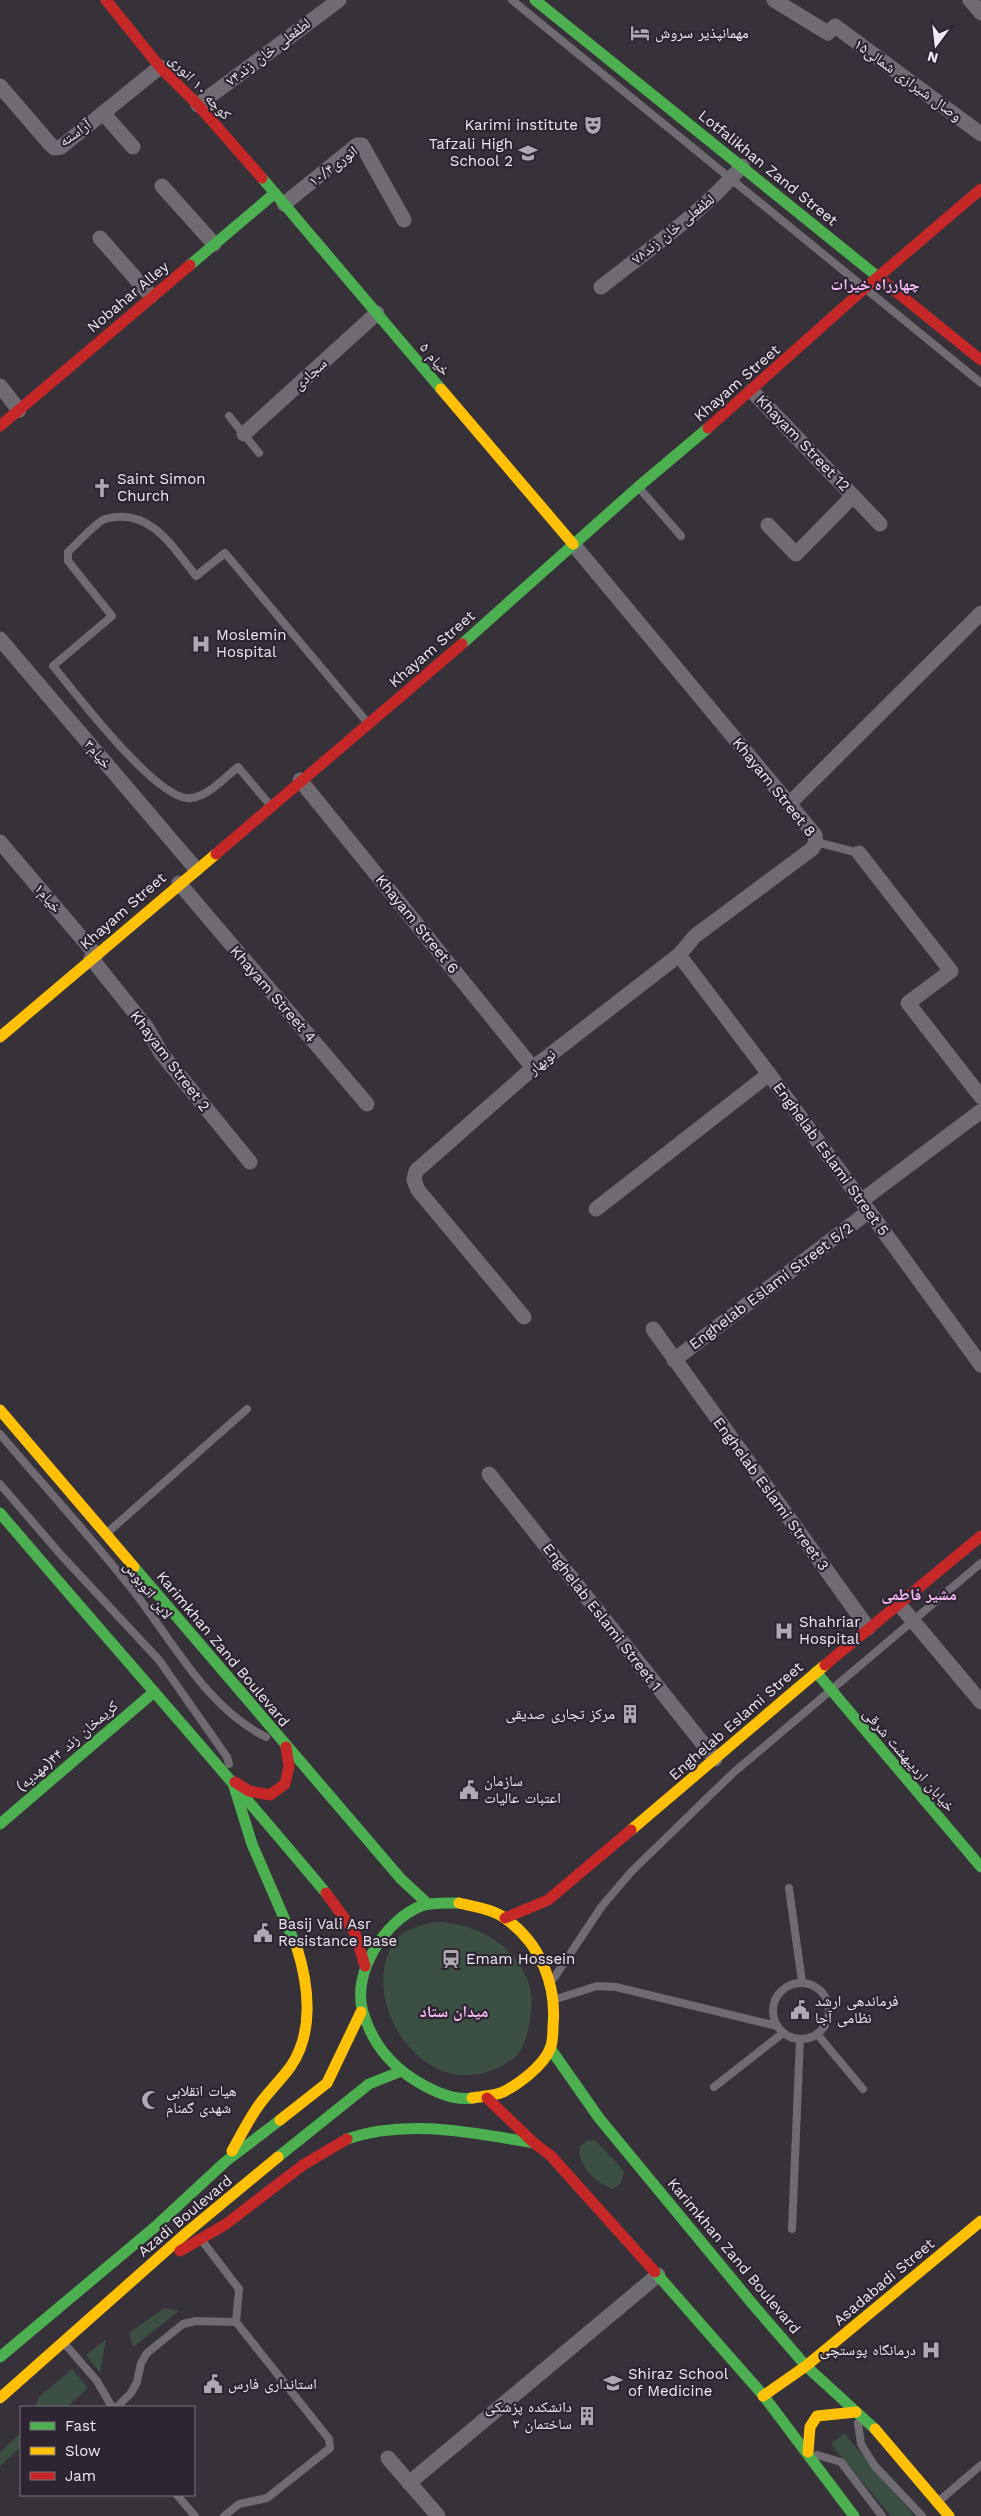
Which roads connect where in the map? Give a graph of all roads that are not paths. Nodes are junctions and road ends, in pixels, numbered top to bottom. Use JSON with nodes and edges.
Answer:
{"nodes":[{"id":1,"x":106,"y":0,"type":"edge"},
{"id":2,"x":512,"y":0,"type":"edge"},
{"id":3,"x":535,"y":0,"type":"edge"},
{"id":4,"x":774,"y":0,"type":"edge"},
{"id":5,"x":970,"y":0,"type":"edge"},
{"id":6,"x":332,"y":1,"type":"edge"},
{"id":7,"x":981,"y":13,"type":"edge"},
{"id":8,"x":160,"y":67,"type":"junction"},
{"id":9,"x":0,"y":86,"type":"edge"},
{"id":10,"x":198,"y":105,"type":"junction"},
{"id":11,"x":103,"y":113,"type":"junction"},
{"id":12,"x":981,"y":134,"type":"edge"},
{"id":13,"x":132,"y":147,"type":"dead end"},
{"id":14,"x":742,"y":166,"type":"junction"},
{"id":15,"x":731,"y":178,"type":"junction"},
{"id":16,"x":162,"y":186,"type":"dead end"},
{"id":17,"x":981,"y":189,"type":"edge"},
{"id":18,"x":279,"y":198,"type":"junction"},
{"id":19,"x":404,"y":220,"type":"dead end"},
{"id":20,"x":100,"y":238,"type":"dead end"},
{"id":21,"x":214,"y":244,"type":"junction"},
{"id":22,"x":878,"y":277,"type":"junction"},
{"id":23,"x":601,"y":287,"type":"dead end"},
{"id":24,"x":865,"y":288,"type":"junction"},
{"id":25,"x":151,"y":296,"type":"junction"},
{"id":26,"x":377,"y":313,"type":"junction"},
{"id":27,"x":981,"y":360,"type":"edge"},
{"id":28,"x":981,"y":383,"type":"edge"},
{"id":29,"x":0,"y":386,"type":"edge"},
{"id":30,"x":752,"y":391,"type":"junction"},
{"id":31,"x":19,"y":410,"type":"junction"},
{"id":32,"x":229,"y":416,"type":"dead end"},
{"id":33,"x":0,"y":426,"type":"edge"},
{"id":34,"x":244,"y":434,"type":"junction"},
{"id":35,"x":259,"y":453,"type":"dead end"},
{"id":36,"x":638,"y":486,"type":"junction"},
{"id":37,"x":853,"y":496,"type":"junction"},
{"id":38,"x":880,"y":524,"type":"dead end"},
{"id":39,"x":768,"y":525,"type":"dead end"},
{"id":40,"x":681,"y":536,"type":"dead end"},
{"id":41,"x":573,"y":544,"type":"junction"},
{"id":42,"x":981,"y":613,"type":"edge"},
{"id":43,"x":0,"y":639,"type":"edge"},
{"id":44,"x":369,"y":723,"type":"junction"},
{"id":45,"x":300,"y":780,"type":"junction"},
{"id":46,"x":789,"y":804,"type":"junction"},
{"id":47,"x":271,"y":806,"type":"junction"},
{"id":48,"x":0,"y":842,"type":"edge"},
{"id":49,"x":816,"y":842,"type":"junction"},
{"id":50,"x":859,"y":853,"type":"joint"},
{"id":51,"x":196,"y":870,"type":"junction"},
{"id":52,"x":179,"y":884,"type":"junction"},
{"id":53,"x":679,"y":955,"type":"junction"},
{"id":54,"x":93,"y":956,"type":"junction"},
{"id":55,"x":0,"y":1038,"type":"edge"},
{"id":56,"x":533,"y":1068,"type":"junction"},
{"id":57,"x":769,"y":1074,"type":"junction"},
{"id":58,"x":981,"y":1097,"type":"edge"},
{"id":59,"x":367,"y":1104,"type":"dead end"},
{"id":60,"x":981,"y":1111,"type":"edge"},
{"id":61,"x":250,"y":1162,"type":"dead end"},
{"id":62,"x":865,"y":1206,"type":"junction"},
{"id":63,"x":596,"y":1209,"type":"dead end"},
{"id":64,"x":524,"y":1317,"type":"dead end"},
{"id":65,"x":653,"y":1329,"type":"dead end"},
{"id":66,"x":674,"y":1360,"type":"junction"},
{"id":67,"x":981,"y":1365,"type":"edge"},
{"id":68,"x":247,"y":1408,"type":"dead end"},
{"id":69,"x":0,"y":1410,"type":"edge"},
{"id":70,"x":0,"y":1434,"type":"edge"},
{"id":71,"x":489,"y":1474,"type":"dead end"},
{"id":72,"x":0,"y":1484,"type":"edge"},
{"id":73,"x":0,"y":1513,"type":"edge"},
{"id":74,"x":106,"y":1534,"type":"junction"},
{"id":75,"x":981,"y":1536,"type":"edge"},
{"id":76,"x":981,"y":1563,"type":"edge"},
{"id":77,"x":898,"y":1603,"type":"junction"},
{"id":78,"x":914,"y":1621,"type":"junction"},
{"id":79,"x":868,"y":1628,"type":"junction"},
{"id":80,"x":816,"y":1672,"type":"junction"},
{"id":81,"x":830,"y":1690,"type":"junction"},
{"id":82,"x":154,"y":1692,"type":"junction"},
{"id":83,"x":981,"y":1702,"type":"edge"},
{"id":84,"x":286,"y":1747,"type":"junction"},
{"id":85,"x":715,"y":1759,"type":"junction"},
{"id":86,"x":232,"y":1780,"type":"junction"},
{"id":87,"x":0,"y":1824,"type":"edge"},
{"id":88,"x":981,"y":1867,"type":"edge"},
{"id":89,"x":789,"y":1888,"type":"dead end"},
{"id":90,"x":428,"y":1904,"type":"junction"},
{"id":91,"x":505,"y":1918,"type":"junction"},
{"id":92,"x":365,"y":1966,"type":"junction"},
{"id":93,"x":551,"y":1982,"type":"junction"},
{"id":94,"x":802,"y":1982,"type":"junction"},
{"id":95,"x":554,"y":2000,"type":"junction"},
{"id":96,"x":361,"y":2012,"type":"junction"},
{"id":97,"x":777,"y":2026,"type":"junction"},
{"id":98,"x":783,"y":2033,"type":"junction"},
{"id":99,"x":817,"y":2034,"type":"junction"},
{"id":100,"x":800,"y":2039,"type":"junction"},
{"id":101,"x":550,"y":2048,"type":"junction"},
{"id":102,"x":399,"y":2072,"type":"junction"},
{"id":103,"x":714,"y":2088,"type":"dead end"},
{"id":104,"x":863,"y":2089,"type":"dead end"},
{"id":105,"x":487,"y":2098,"type":"junction"},
{"id":106,"x":534,"y":2143,"type":"junction"},
{"id":107,"x":225,"y":2162,"type":"junction"},
{"id":108,"x":981,"y":2220,"type":"edge"},
{"id":109,"x":792,"y":2228,"type":"dead end"},
{"id":110,"x":201,"y":2240,"type":"junction"},
{"id":111,"x":144,"y":2271,"type":"junction"},
{"id":112,"x":658,"y":2274,"type":"junction"},
{"id":113,"x":236,"y":2322,"type":"junction"},
{"id":114,"x":54,"y":2331,"type":"junction"},
{"id":115,"x":0,"y":2357,"type":"edge"},
{"id":116,"x":806,"y":2366,"type":"junction"},
{"id":117,"x":763,"y":2396,"type":"junction"},
{"id":118,"x":0,"y":2398,"type":"edge"},
{"id":119,"x":111,"y":2406,"type":"edge"},
{"id":120,"x":117,"y":2406,"type":"edge"},
{"id":121,"x":856,"y":2412,"type":"junction"},
{"id":122,"x":808,"y":2452,"type":"junction"},
{"id":123,"x":388,"y":2458,"type":"dead end"},
{"id":124,"x":981,"y":2465,"type":"edge"},
{"id":125,"x":409,"y":2482,"type":"junction"},
{"id":126,"x":178,"y":2496,"type":"edge"},
{"id":127,"x":937,"y":2503,"type":"junction"},
{"id":128,"x":195,"y":2516,"type":"edge"},
{"id":129,"x":224,"y":2516,"type":"edge"},
{"id":130,"x":438,"y":2516,"type":"edge"},
{"id":131,"x":854,"y":2516,"type":"edge"},
{"id":132,"x":882,"y":2516,"type":"edge"},
{"id":133,"x":922,"y":2516,"type":"edge"},
{"id":134,"x":949,"y":2516,"type":"edge"}],
"edges":[{"from":1,"to":8,"type":"main road","name":"کوچه ۱۰ انوری"},
{"from":2,"to":15,"type":"lane"},
{"from":3,"to":14,"type":"main road","name":"Lotfalikhan Zand Street"},
{"from":4,"to":12,"type":"street","name":"وصال شیرازی شمالی۱۵"},
{"from":5,"to":7,"type":"street"},
{"from":6,"to":10,"type":"street","name":"لطفعلی خان زند۷۴"},
{"from":8,"to":10,"type":"main road","name":"کوچه ۱۰ انوری"},
{"from":8,"to":11,"type":"street","name":"آراسته"},
{"from":9,"to":11,"type":"street","name":"آراسته"},
{"from":10,"to":18,"type":"main road","name":"کوچه ۱۰ انوری"},
{"from":11,"to":13,"type":"street"},
{"from":14,"to":15,"type":"street","name":"لطفعلی خان زند۷۸"},
{"from":14,"to":22,"type":"main road","name":"Lotfalikhan Zand Street"},
{"from":15,"to":23,"type":"street","name":"لطفعلی خان زند۷۸"},
{"from":15,"to":24,"type":"lane"},
{"from":16,"to":21,"type":"street"},
{"from":17,"to":22,"type":"main road","name":"Khayam Street"},
{"from":18,"to":19,"type":"street","name":"انوری۱۰/۴"},
{"from":18,"to":21,"type":"main road","name":"Nobahar Alley"},
{"from":18,"to":26,"type":"main road","name":"۵ خیام"},
{"from":20,"to":25,"type":"street"},
{"from":21,"to":25,"type":"main road","name":"Nobahar Alley"},
{"from":22,"to":24,"type":"main road","name":"Khayam Street"},
{"from":22,"to":27,"type":"main road","name":"Lotfalikhan Zand Street"},
{"from":24,"to":28,"type":"lane"},
{"from":24,"to":30,"type":"main road","name":"Khayam Street"},
{"from":25,"to":31,"type":"main road","name":"Nobahar Alley"},
{"from":26,"to":34,"type":"street","name":"سجادی"},
{"from":26,"to":41,"type":"main road","name":"۵ خیام"},
{"from":29,"to":31,"type":"street"},
{"from":30,"to":36,"type":"main road","name":"Khayam Street"},
{"from":30,"to":37,"type":"street","name":"Khayam Street 12"},
{"from":31,"to":33,"type":"main road","name":"Nobahar Alley"},
{"from":32,"to":34,"type":"lane"},
{"from":34,"to":35,"type":"lane"},
{"from":36,"to":40,"type":"lane"},
{"from":36,"to":41,"type":"main road","name":"Khayam Street"},
{"from":37,"to":38,"type":"street","name":"Khayam Street 12"},
{"from":37,"to":39,"type":"street","name":"Khayam Street 12"},
{"from":41,"to":44,"type":"main road","name":"Khayam Street"},
{"from":41,"to":46,"type":"street","name":"Khayam Street 8"},
{"from":42,"to":46,"type":"street"},
{"from":43,"to":51,"type":"street","name":"خیام۳"},
{"from":44,"to":45,"type":"main road","name":"Khayam Street"},
{"from":44,"to":47,"type":"lane"},
{"from":45,"to":47,"type":"main road","name":"Khayam Street"},
{"from":45,"to":56,"type":"street","name":"Khayam Street 6"},
{"from":46,"to":49,"type":"street","name":"Khayam Street 8"},
{"from":47,"to":51,"type":"main road","name":"Khayam Street"},
{"from":48,"to":54,"type":"street","name":"۱خیام"},
{"from":49,"to":50,"type":"lane","name":"Khayam Street 8"},
{"from":49,"to":53,"type":"street","name":"نوبهار"},
{"from":50,"to":58,"type":"street","name":"Khayam Street 8"},
{"from":51,"to":52,"type":"main road","name":"Khayam Street"},
{"from":52,"to":54,"type":"main road","name":"Khayam Street"},
{"from":52,"to":59,"type":"street","name":"Khayam Street 4"},
{"from":53,"to":56,"type":"street","name":"نوبهار"},
{"from":53,"to":57,"type":"street","name":"Enghelab Eslami Street 5"},
{"from":54,"to":55,"type":"main road","name":"Khayam Street"},
{"from":54,"to":61,"type":"street","name":"Khayam Street 2"},
{"from":56,"to":64,"type":"street","name":"نوبهار"},
{"from":57,"to":62,"type":"street","name":"Enghelab Eslami Street 5"},
{"from":57,"to":63,"type":"street"},
{"from":60,"to":62,"type":"street","name":"Enghelab Eslami Street 5/2"},
{"from":62,"to":66,"type":"street","name":"Enghelab Eslami Street 5/2"},
{"from":62,"to":67,"type":"street","name":"Enghelab Eslami Street 5"},
{"from":65,"to":66,"type":"street","name":"Enghelab Eslami Street 3"},
{"from":66,"to":79,"type":"street","name":"Enghelab Eslami Street 3"},
{"from":68,"to":74,"type":"lane"},
{"from":69,"to":74,"type":"main road","name":"Karimkhan Zand Boulevard"},
{"from":70,"to":84,"type":"lane","name":"لاین اتوبوس"},
{"from":71,"to":85,"type":"street","name":"Enghelab Eslami Street 1"},
{"from":72,"to":86,"type":"lane"},
{"from":73,"to":82,"type":"main road"},
{"from":74,"to":84,"type":"main road","name":"Karimkhan Zand Boulevard"},
{"from":75,"to":77,"type":"main road","name":"Enghelab Eslami Street"},
{"from":76,"to":78,"type":"lane"},
{"from":77,"to":78,"type":"street"},
{"from":77,"to":79,"type":"main road","name":"Enghelab Eslami Street"},
{"from":78,"to":81,"type":"lane"},
{"from":78,"to":83,"type":"street"},
{"from":79,"to":80,"type":"main road","name":"Enghelab Eslami Street"},
{"from":80,"to":81,"type":"main road","name":"خیابان اردیبهشت شرقی"},
{"from":80,"to":85,"type":"main road","name":"Enghelab Eslami Street"},
{"from":81,"to":88,"type":"main road","name":"خیابان اردیبهشت شرقی"},
{"from":81,"to":93,"type":"lane"},
{"from":82,"to":86,"type":"main road"},
{"from":82,"to":87,"type":"main road","name":"کریمخان زند ۴۴(مهدیه)"},
{"from":84,"to":86,"type":"main road"},
{"from":84,"to":90,"type":"main road","name":"Karimkhan Zand Boulevard"},
{"from":85,"to":91,"type":"main road","name":"Enghelab Eslami Street"},
{"from":86,"to":92,"type":"main road"},
{"from":86,"to":107,"type":"main road"},
{"from":89,"to":94,"type":"lane"},
{"from":90,"to":91,"type":"main road"},
{"from":90,"to":92,"type":"main road"},
{"from":91,"to":93,"type":"main road"},
{"from":92,"to":96,"type":"main road"},
{"from":93,"to":95,"type":"main road"},
{"from":94,"to":97,"type":"lane"},
{"from":94,"to":99,"type":"lane"},
{"from":95,"to":97,"type":"lane"},
{"from":95,"to":101,"type":"main road"},
{"from":96,"to":102,"type":"main road"},
{"from":96,"to":107,"type":"main road","name":"Azadi Boulevard"},
{"from":97,"to":98,"type":"lane"},
{"from":98,"to":100,"type":"lane"},
{"from":98,"to":103,"type":"lane"},
{"from":99,"to":100,"type":"lane"},
{"from":99,"to":104,"type":"lane"},
{"from":100,"to":109,"type":"lane"},
{"from":101,"to":105,"type":"main road"},
{"from":101,"to":116,"type":"main road","name":"Karimkhan Zand Boulevard"},
{"from":102,"to":105,"type":"main road"},
{"from":102,"to":111,"type":"main road","name":"Azadi Boulevard"},
{"from":105,"to":106,"type":"main road"},
{"from":106,"to":110,"type":"main road"},
{"from":106,"to":112,"type":"main road"},
{"from":107,"to":114,"type":"main road","name":"Azadi Boulevard"},
{"from":108,"to":116,"type":"main road","name":"Asadabadi Street"},
{"from":110,"to":111,"type":"main road"},
{"from":110,"to":113,"type":"lane"},
{"from":111,"to":114,"type":"main road","name":"Azadi Boulevard"},
{"from":112,"to":117,"type":"main road"},
{"from":112,"to":125,"type":"street"},
{"from":113,"to":120,"type":"lane"},
{"from":113,"to":129,"type":"lane"},
{"from":114,"to":115,"type":"main road","name":"Azadi Boulevard"},
{"from":114,"to":118,"type":"main road","name":"Azadi Boulevard"},
{"from":114,"to":119,"type":"lane"},
{"from":116,"to":117,"type":"main road","name":"Asadabadi Street"},
{"from":116,"to":121,"type":"main road","name":"Karimkhan Zand Boulevard"},
{"from":117,"to":122,"type":"main road"},
{"from":121,"to":122,"type":"main road"},
{"from":121,"to":127,"type":"main road","name":"Karimkhan Zand Boulevard"},
{"from":121,"to":133,"type":"lane"},
{"from":122,"to":131,"type":"main road"},
{"from":122,"to":132,"type":"lane"},
{"from":123,"to":125,"type":"street"},
{"from":124,"to":127,"type":"lane"},
{"from":125,"to":130,"type":"street"},
{"from":126,"to":128,"type":"lane"},
{"from":127,"to":134,"type":"main road","name":"Karimkhan Zand Boulevard"}]}
